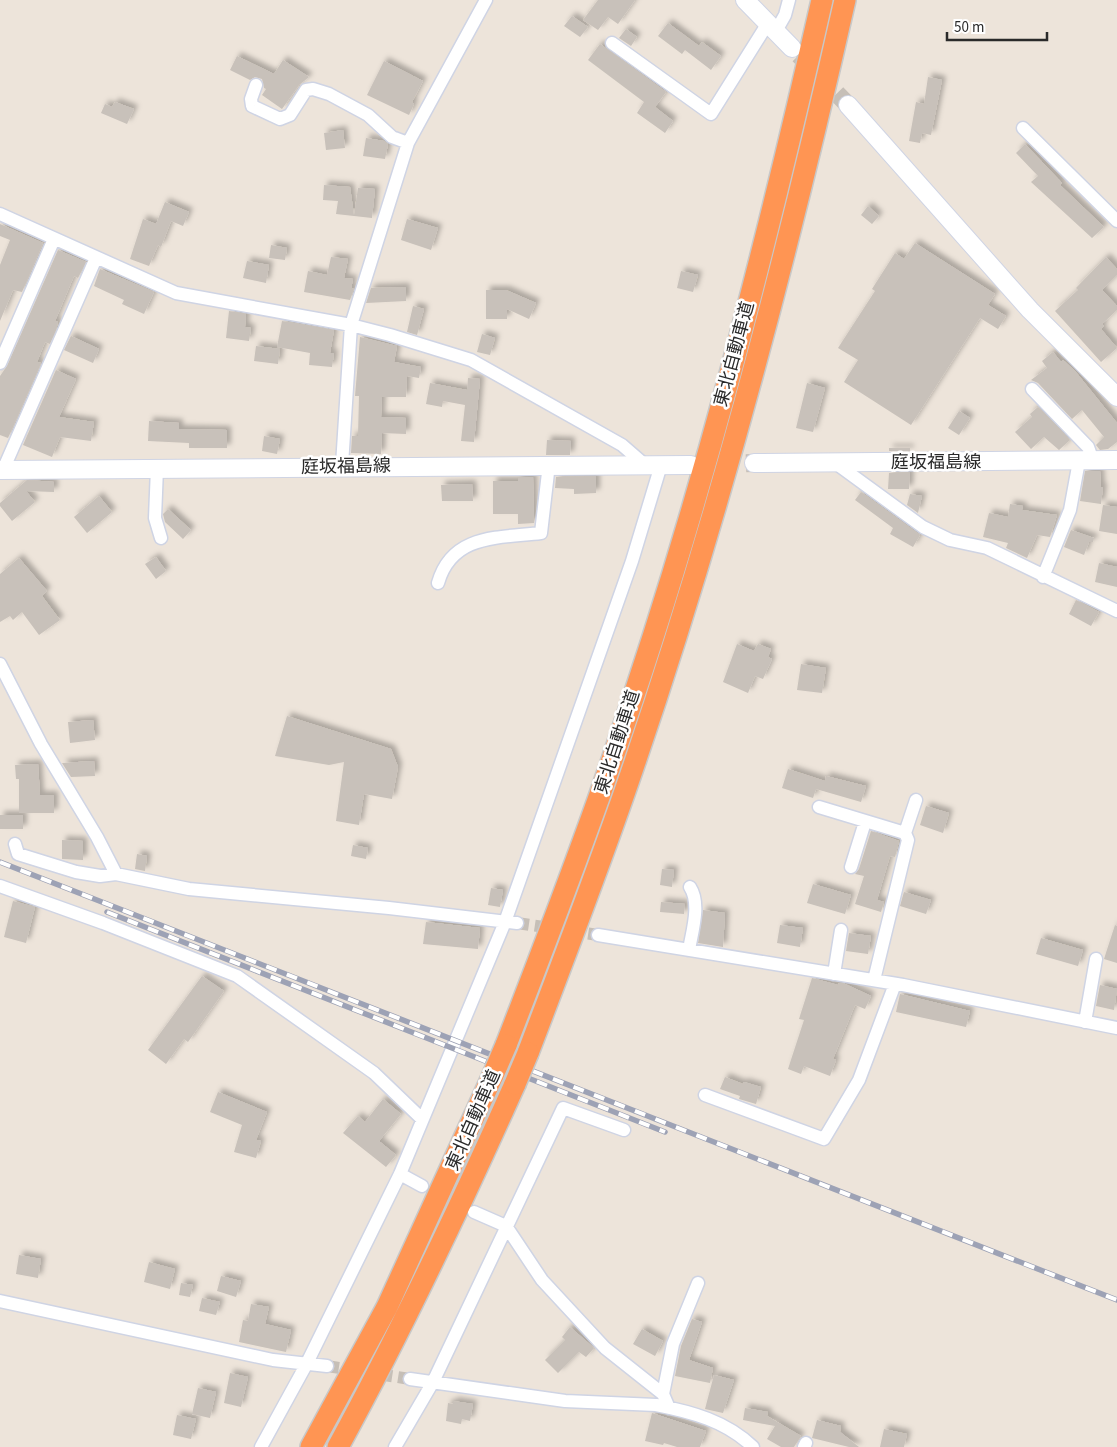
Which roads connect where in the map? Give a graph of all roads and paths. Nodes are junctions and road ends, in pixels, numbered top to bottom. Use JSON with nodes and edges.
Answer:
{"nodes":[{"id":1,"x":486,"y":0,"type":"edge"},
{"id":2,"x":745,"y":0,"type":"edge"},
{"id":3,"x":789,"y":0,"type":"edge"},
{"id":4,"x":822,"y":0,"type":"edge"},
{"id":5,"x":845,"y":0,"type":"edge"},
{"id":6,"x":772,"y":27,"type":"junction"},
{"id":7,"x":612,"y":43,"type":"dead end"},
{"id":8,"x":792,"y":48,"type":"tunnel mouth"},
{"id":9,"x":256,"y":85,"type":"dead end"},
{"id":10,"x":848,"y":105,"type":"tunnel mouth"},
{"id":11,"x":1023,"y":128,"type":"dead end"},
{"id":12,"x":408,"y":144,"type":"junction"},
{"id":13,"x":0,"y":214,"type":"edge"},
{"id":14,"x":1117,"y":221,"type":"edge"},
{"id":15,"x":54,"y":239,"type":"junction"},
{"id":16,"x":96,"y":258,"type":"junction"},
{"id":17,"x":351,"y":325,"type":"junction"},
{"id":18,"x":0,"y":363,"type":"edge"},
{"id":19,"x":1032,"y":389,"type":"dead end"},
{"id":20,"x":1117,"y":397,"type":"edge"},
{"id":21,"x":1117,"y":460,"type":"edge"},
{"id":22,"x":1086,"y":461,"type":"junction"},
{"id":23,"x":834,"y":462,"type":"junction"},
{"id":24,"x":754,"y":463,"type":"tunnel mouth"},
{"id":25,"x":549,"y":464,"type":"junction"},
{"id":26,"x":691,"y":464,"type":"tunnel mouth"},
{"id":27,"x":653,"y":465,"type":"junction"},
{"id":28,"x":342,"y":466,"type":"junction"},
{"id":29,"x":157,"y":468,"type":"junction"},
{"id":30,"x":2,"y":470,"type":"edge"},
{"id":31,"x":162,"y":538,"type":"dead end"},
{"id":32,"x":1043,"y":577,"type":"junction"},
{"id":33,"x":438,"y":583,"type":"dead end"},
{"id":34,"x":1117,"y":611,"type":"edge"},
{"id":35,"x":0,"y":664,"type":"edge"},
{"id":36,"x":916,"y":800,"type":"dead end"},
{"id":37,"x":819,"y":808,"type":"dead end"},
{"id":38,"x":865,"y":822,"type":"junction"},
{"id":39,"x":905,"y":833,"type":"junction"},
{"id":40,"x":15,"y":844,"type":"dead end"},
{"id":41,"x":851,"y":867,"type":"dead end"},
{"id":42,"x":116,"y":874,"type":"junction"},
{"id":43,"x":0,"y":886,"type":"edge"},
{"id":44,"x":690,"y":887,"type":"dead end"},
{"id":45,"x":511,"y":923,"type":"junction"},
{"id":46,"x":841,"y":930,"type":"dead end"},
{"id":47,"x":598,"y":935,"type":"tunnel mouth"},
{"id":48,"x":689,"y":950,"type":"junction"},
{"id":49,"x":1096,"y":959,"type":"dead end"},
{"id":50,"x":834,"y":974,"type":"junction"},
{"id":51,"x":874,"y":980,"type":"junction"},
{"id":52,"x":895,"y":984,"type":"junction"},
{"id":53,"x":1085,"y":1022,"type":"junction"},
{"id":54,"x":1117,"y":1028,"type":"edge"},
{"id":55,"x":705,"y":1095,"type":"dead end"},
{"id":56,"x":422,"y":1119,"type":"junction"},
{"id":57,"x":624,"y":1130,"type":"dead end"},
{"id":58,"x":400,"y":1174,"type":"junction"},
{"id":59,"x":422,"y":1186,"type":"dead end"},
{"id":60,"x":474,"y":1212,"type":"dead end"},
{"id":61,"x":506,"y":1226,"type":"junction"},
{"id":62,"x":698,"y":1283,"type":"dead end"},
{"id":63,"x":0,"y":1302,"type":"edge"},
{"id":64,"x":306,"y":1365,"type":"junction"},
{"id":65,"x":327,"y":1366,"type":"tunnel mouth"},
{"id":66,"x":410,"y":1379,"type":"tunnel mouth"},
{"id":67,"x":434,"y":1382,"type":"junction"},
{"id":68,"x":663,"y":1394,"type":"junction"},
{"id":69,"x":669,"y":1408,"type":"junction"},
{"id":70,"x":261,"y":1447,"type":"edge"},
{"id":71,"x":311,"y":1447,"type":"edge"},
{"id":72,"x":338,"y":1447,"type":"edge"},
{"id":73,"x":395,"y":1447,"type":"edge"},
{"id":74,"x":753,"y":1447,"type":"edge"}],
"edges":[{"from":1,"to":12,"type":"street"},
{"from":2,"to":6,"type":"main road"},
{"from":3,"to":6,"type":"street"},
{"from":4,"to":71,"type":"highway","name":"東北自動車道","bridge":true},
{"from":5,"to":72,"type":"highway","name":"東北自動車道","bridge":true},
{"from":6,"to":7,"type":"street"},
{"from":6,"to":8,"type":"main road"},
{"from":9,"to":12,"type":"street"},
{"from":10,"to":20,"type":"main road"},
{"from":11,"to":14,"type":"street"},
{"from":12,"to":17,"type":"street"},
{"from":13,"to":15,"type":"street"},
{"from":15,"to":16,"type":"street"},
{"from":15,"to":18,"type":"street"},
{"from":16,"to":17,"type":"street"},
{"from":16,"to":30,"type":"street"},
{"from":17,"to":27,"type":"street"},
{"from":17,"to":28,"type":"street"},
{"from":19,"to":22,"type":"street"},
{"from":21,"to":22,"type":"main road","name":"庭坂福島線"},
{"from":22,"to":23,"type":"main road","name":"庭坂福島線"},
{"from":22,"to":32,"type":"street"},
{"from":23,"to":24,"type":"main road","name":"庭坂福島線"},
{"from":23,"to":32,"type":"street"},
{"from":25,"to":27,"type":"main road","name":"庭坂福島線"},
{"from":25,"to":28,"type":"main road","name":"庭坂福島線"},
{"from":25,"to":33,"type":"street"},
{"from":26,"to":27,"type":"main road","name":"庭坂福島線"},
{"from":27,"to":45,"type":"street"},
{"from":28,"to":29,"type":"main road","name":"庭坂福島線"},
{"from":29,"to":30,"type":"main road","name":"庭坂福島線"},
{"from":29,"to":31,"type":"street"},
{"from":32,"to":34,"type":"street"},
{"from":35,"to":42,"type":"street"},
{"from":36,"to":39,"type":"street"},
{"from":37,"to":38,"type":"street"},
{"from":38,"to":39,"type":"street"},
{"from":38,"to":41,"type":"street"},
{"from":39,"to":51,"type":"street"},
{"from":40,"to":42,"type":"street"},
{"from":42,"to":45,"type":"street"},
{"from":43,"to":56,"type":"street"},
{"from":44,"to":48,"type":"street"},
{"from":45,"to":56,"type":"street"},
{"from":46,"to":50,"type":"street"},
{"from":47,"to":48,"type":"street"},
{"from":48,"to":50,"type":"street"},
{"from":49,"to":53,"type":"street"},
{"from":50,"to":51,"type":"street"},
{"from":51,"to":52,"type":"street"},
{"from":52,"to":53,"type":"street"},
{"from":52,"to":55,"type":"street"},
{"from":53,"to":54,"type":"street"},
{"from":56,"to":58,"type":"street"},
{"from":57,"to":61,"type":"street"},
{"from":58,"to":59,"type":"street"},
{"from":58,"to":64,"type":"street"},
{"from":60,"to":61,"type":"street"},
{"from":61,"to":67,"type":"street"},
{"from":61,"to":68,"type":"street"},
{"from":62,"to":68,"type":"street"},
{"from":63,"to":64,"type":"street"},
{"from":64,"to":65,"type":"street"},
{"from":64,"to":70,"type":"street"},
{"from":66,"to":67,"type":"street"},
{"from":67,"to":69,"type":"street"},
{"from":67,"to":73,"type":"street"},
{"from":68,"to":69,"type":"street"},
{"from":69,"to":74,"type":"street"}]}
